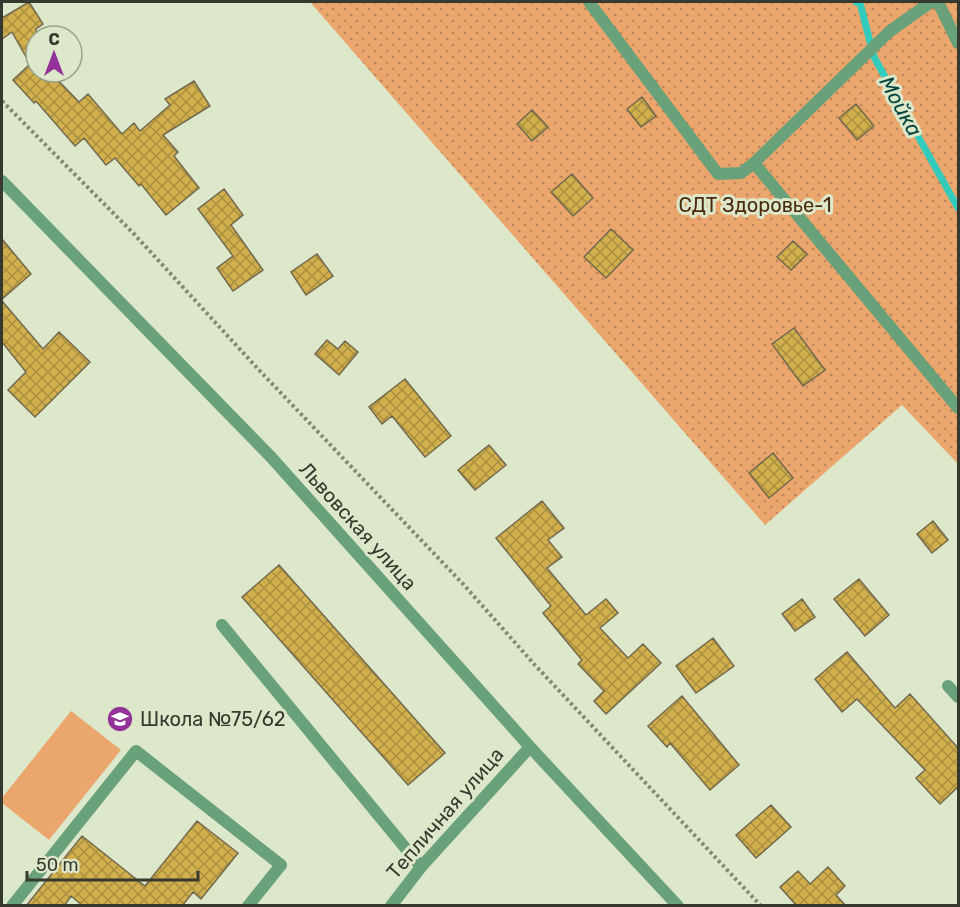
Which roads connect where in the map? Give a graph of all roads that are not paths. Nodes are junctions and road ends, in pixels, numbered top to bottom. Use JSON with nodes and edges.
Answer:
{"nodes":[{"id":1,"x":589,"y":2,"type":"edge"},
{"id":2,"x":931,"y":2,"type":"edge"},
{"id":3,"x":938,"y":2,"type":"edge"},
{"id":4,"x":958,"y":43,"type":"edge"},
{"id":5,"x":754,"y":163,"type":"junction"},
{"id":6,"x":2,"y":180,"type":"edge"},
{"id":7,"x":958,"y":408,"type":"edge"},
{"id":8,"x":222,"y":625,"type":"dead end"},
{"id":9,"x":948,"y":686,"type":"dead end"},
{"id":10,"x":958,"y":697,"type":"edge"},
{"id":11,"x":530,"y":747,"type":"junction"},
{"id":12,"x":421,"y":867,"type":"junction"},
{"id":13,"x":12,"y":906,"type":"edge"},
{"id":14,"x":248,"y":906,"type":"edge"},
{"id":15,"x":391,"y":906,"type":"edge"},
{"id":16,"x":678,"y":906,"type":"edge"}],
"edges":[{"from":1,"to":5,"type":"street"},
{"from":2,"to":5,"type":"street"},
{"from":3,"to":4,"type":"street"},
{"from":5,"to":7,"type":"street"},
{"from":6,"to":11,"type":"street","name":"Львовская улица"},
{"from":8,"to":12,"type":"street"},
{"from":9,"to":10,"type":"street"},
{"from":11,"to":12,"type":"street","name":"Тепличная улица"},
{"from":11,"to":16,"type":"street","name":"Львовская улица"},
{"from":12,"to":15,"type":"street","name":"Тепличная улица"},
{"from":13,"to":14,"type":"street"}]}
